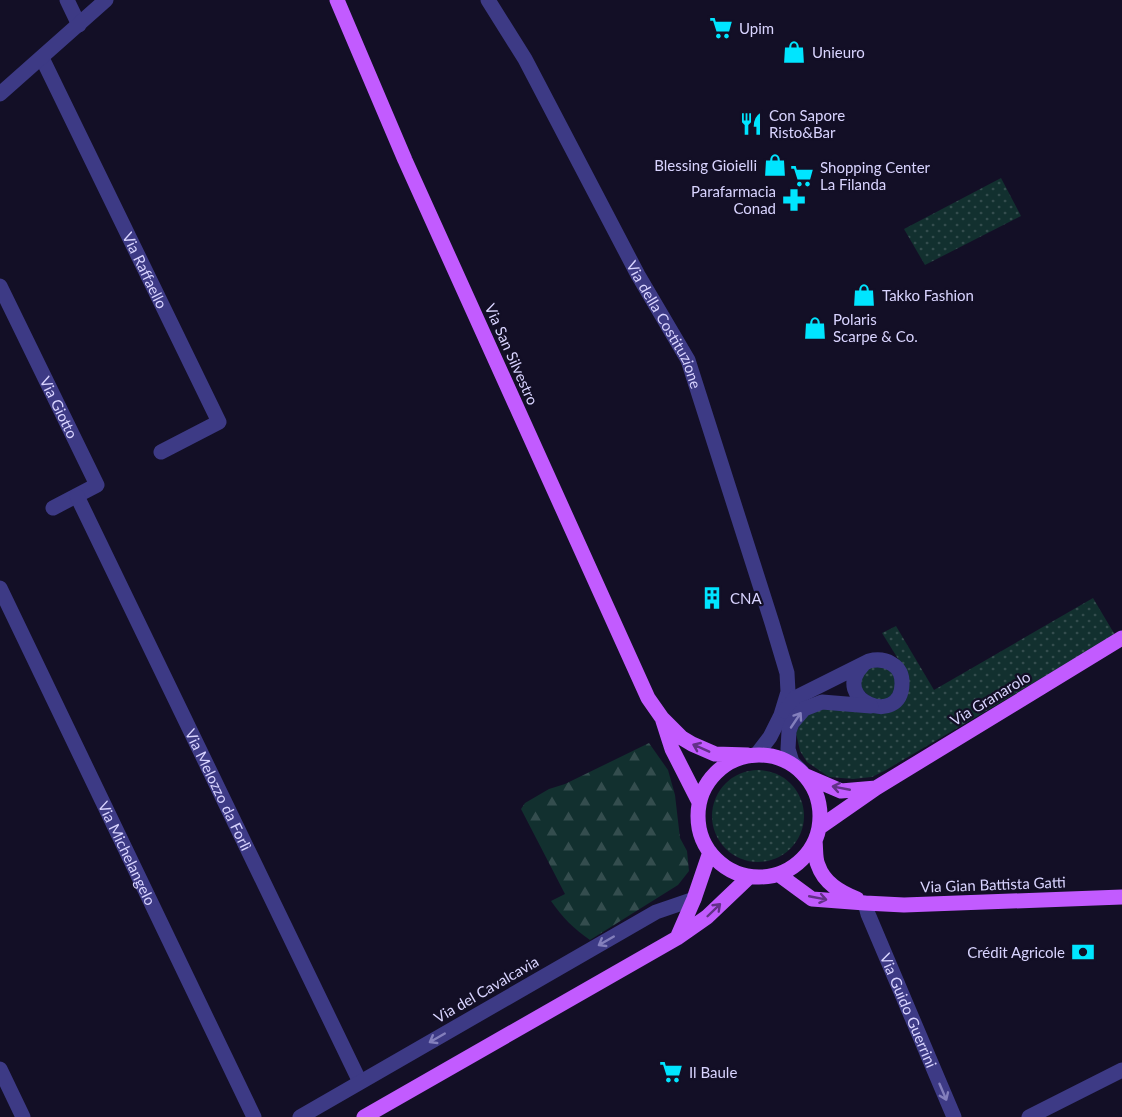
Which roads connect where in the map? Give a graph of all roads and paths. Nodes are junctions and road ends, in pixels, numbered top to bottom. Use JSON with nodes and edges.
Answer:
{"nodes":[{"id":1,"x":67,"y":0,"type":"edge"},
{"id":2,"x":106,"y":0,"type":"edge"},
{"id":3,"x":337,"y":0,"type":"edge"},
{"id":4,"x":488,"y":0,"type":"edge"},
{"id":5,"x":79,"y":25,"type":"junction"},
{"id":6,"x":42,"y":58,"type":"junction"},
{"id":7,"x":0,"y":94,"type":"edge"},
{"id":8,"x":0,"y":286,"type":"edge"},
{"id":9,"x":161,"y":452,"type":"dead end"},
{"id":10,"x":76,"y":496,"type":"junction"},
{"id":11,"x":53,"y":508,"type":"dead end"},
{"id":12,"x":0,"y":588,"type":"edge"},
{"id":13,"x":1122,"y":638,"type":"edge"},
{"id":14,"x":863,"y":665,"type":"junction"},
{"id":15,"x":787,"y":673,"type":"junction"},
{"id":16,"x":816,"y":687,"type":"junction"},
{"id":17,"x":872,"y":706,"type":"junction"},
{"id":18,"x":781,"y":716,"type":"junction"},
{"id":19,"x":662,"y":718,"type":"junction"},
{"id":20,"x":753,"y":754,"type":"junction"},
{"id":21,"x":804,"y":774,"type":"junction"},
{"id":22,"x":876,"y":788,"type":"junction"},
{"id":23,"x":699,"y":802,"type":"junction"},
{"id":24,"x":818,"y":834,"type":"junction"},
{"id":25,"x":710,"y":852,"type":"junction"},
{"id":26,"x":778,"y":874,"type":"junction"},
{"id":27,"x":748,"y":878,"type":"junction"},
{"id":28,"x":1122,"y":897,"type":"edge"},
{"id":29,"x":694,"y":899,"type":"junction"},
{"id":30,"x":865,"y":903,"type":"junction"},
{"id":31,"x":677,"y":938,"type":"junction"},
{"id":32,"x":0,"y":1070,"type":"edge"},
{"id":33,"x":1122,"y":1070,"type":"edge"},
{"id":34,"x":360,"y":1082,"type":"junction"},
{"id":35,"x":23,"y":1117,"type":"edge"},
{"id":36,"x":254,"y":1117,"type":"edge"},
{"id":37,"x":300,"y":1117,"type":"edge"},
{"id":38,"x":364,"y":1117,"type":"edge"},
{"id":39,"x":954,"y":1117,"type":"edge"},
{"id":40,"x":1029,"y":1117,"type":"edge"}],
"edges":[{"from":1,"to":5,"type":"street"},
{"from":2,"to":5,"type":"street"},
{"from":3,"to":19,"type":"main road","name":"Via San Silvestro"},
{"from":4,"to":15,"type":"street","name":"Via della Costituzione"},
{"from":5,"to":6,"type":"street"},
{"from":6,"to":7,"type":"street"},
{"from":6,"to":9,"type":"street","name":"Via Raffaello"},
{"from":8,"to":10,"type":"street","name":"Via Giotto"},
{"from":10,"to":11,"type":"street","name":"Via Giotto"},
{"from":10,"to":34,"type":"street","name":"Via Melozzo da Forlì"},
{"from":12,"to":36,"type":"street","name":"Via Michelangelo"},
{"from":13,"to":22,"type":"main road","name":"Via Granarolo"},
{"from":14,"to":16,"type":"street","name":"Via della Costituzione"},
{"from":14,"to":17,"type":"street"},
{"from":14,"to":17,"type":"street","name":"Via della Costituzione"},
{"from":15,"to":16,"type":"street"},
{"from":15,"to":18,"type":"street","name":"Via della Costituzione"},
{"from":16,"to":18,"type":"street","name":"Via della Costituzione"},
{"from":21,"to":17,"type":"street","name":"Via della Costituzione","one_way":true},
{"from":18,"to":20,"type":"street","name":"Via della Costituzione"},
{"from":20,"to":19,"type":"main road","name":"Via San Silvestro","one_way":true},
{"from":19,"to":23,"type":"main road","name":"Via San Silvestro"},
{"from":20,"to":21,"type":"main road"},
{"from":20,"to":23,"type":"main road"},
{"from":22,"to":21,"type":"main road","name":"Via Granarolo","one_way":true},
{"from":21,"to":24,"type":"main road"},
{"from":22,"to":24,"type":"main road","name":"Via Granarolo"},
{"from":23,"to":25,"type":"main road"},
{"from":24,"to":26,"type":"main road"},
{"from":24,"to":30,"type":"main road","name":"Via Gian Battista Gatti"},
{"from":25,"to":27,"type":"main road"},
{"from":25,"to":29,"type":"main road"},
{"from":26,"to":27,"type":"main road"},
{"from":26,"to":30,"type":"main road","name":"Via Gian Battista Gatti","one_way":true},
{"from":31,"to":27,"type":"main road","one_way":true},
{"from":28,"to":30,"type":"main road","name":"Via Gian Battista Gatti"},
{"from":29,"to":31,"type":"main road"},
{"from":29,"to":34,"type":"street","name":"Via del Cavalcavia","one_way":true},
{"from":30,"to":39,"type":"street","name":"Via Guido Guerrini","one_way":true},
{"from":31,"to":38,"type":"main road"},
{"from":32,"to":35,"type":"street"},
{"from":33,"to":40,"type":"street"},
{"from":34,"to":37,"type":"street","name":"Via del Cavalcavia"}]}
